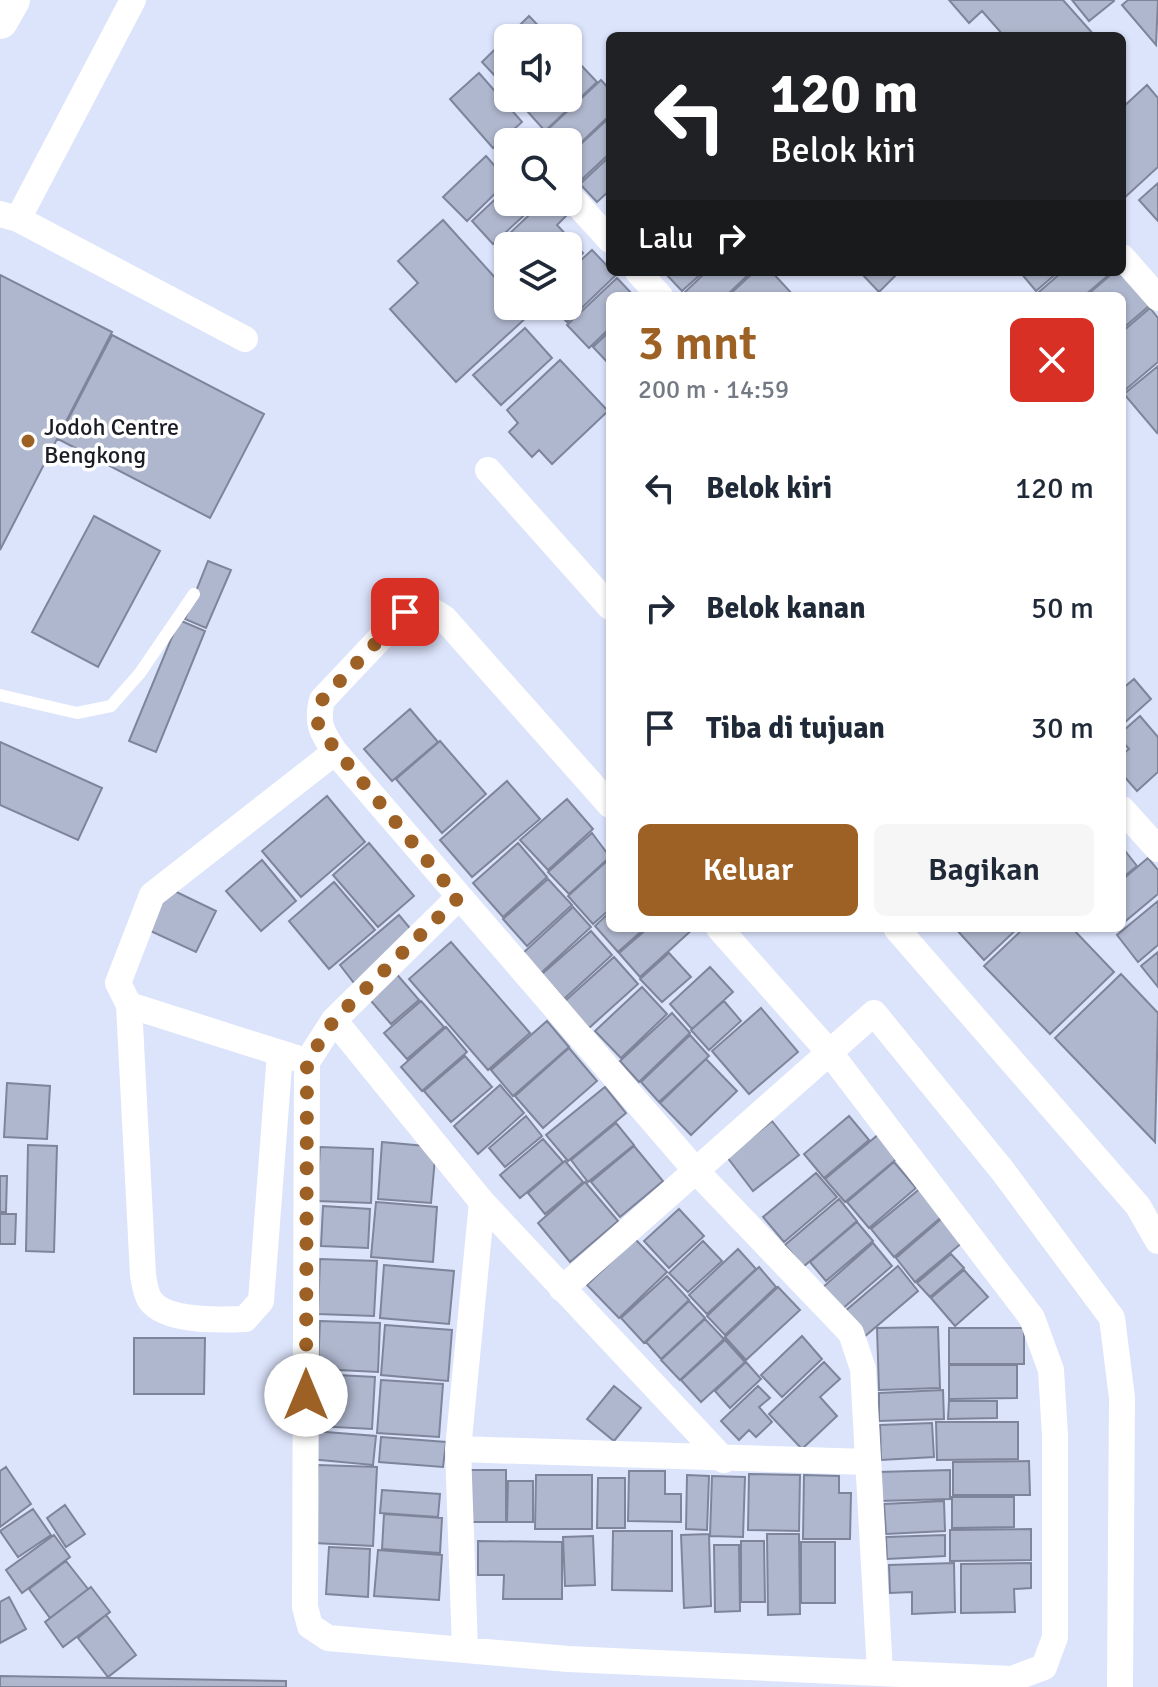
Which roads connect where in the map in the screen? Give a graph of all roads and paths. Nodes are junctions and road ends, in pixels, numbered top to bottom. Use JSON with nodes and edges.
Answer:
{"nodes":[{"id":1,"x":12,"y":0,"type":"edge"},
{"id":2,"x":133,"y":0,"type":"edge"},
{"id":3,"x":0,"y":21,"type":"edge"},
{"id":4,"x":582,"y":209,"type":"edge"},
{"id":5,"x":9,"y":216,"type":"edge"},
{"id":6,"x":606,"y":236,"type":"edge"},
{"id":7,"x":1126,"y":262,"type":"edge"},
{"id":8,"x":642,"y":276,"type":"edge"},
{"id":9,"x":656,"y":292,"type":"edge"},
{"id":10,"x":1158,"y":298,"type":"edge"},
{"id":11,"x":245,"y":339,"type":"dead end"},
{"id":12,"x":488,"y":470,"type":"dead end"},
{"id":13,"x":194,"y":594,"type":"dead end"},
{"id":14,"x":606,"y":603,"type":"edge"},
{"id":15,"x":0,"y":695,"type":"edge"},
{"id":16,"x":335,"y":752,"type":"junction"},
{"id":17,"x":606,"y":800,"type":"edge"},
{"id":18,"x":1126,"y":813,"type":"edge"},
{"id":19,"x":1158,"y":849,"type":"edge"},
{"id":20,"x":458,"y":898,"type":"junction"},
{"id":21,"x":723,"y":932,"type":"edge"},
{"id":22,"x":899,"y":932,"type":"edge"},
{"id":23,"x":129,"y":1005,"type":"junction"},
{"id":24,"x":334,"y":1020,"type":"junction"},
{"id":25,"x":280,"y":1053,"type":"junction"},
{"id":26,"x":830,"y":1053,"type":"junction"},
{"id":27,"x":307,"y":1062,"type":"junction"},
{"id":28,"x":697,"y":1172,"type":"junction"},
{"id":29,"x":482,"y":1202,"type":"junction"},
{"id":30,"x":1158,"y":1241,"type":"edge"},
{"id":31,"x":562,"y":1289,"type":"junction"},
{"id":32,"x":458,"y":1449,"type":"junction"},
{"id":33,"x":724,"y":1460,"type":"junction"},
{"id":34,"x":868,"y":1462,"type":"junction"},
{"id":35,"x":465,"y":1650,"type":"junction"},
{"id":36,"x":880,"y":1672,"type":"junction"},
{"id":37,"x":1120,"y":1687,"type":"edge"}],
"edges":[{"from":1,"to":3,"type":"main road"},
{"from":2,"to":5,"type":"street"},
{"from":4,"to":6,"type":"street"},
{"from":5,"to":11,"type":"street"},
{"from":7,"to":10,"type":"street"},
{"from":8,"to":9,"type":"street"},
{"from":12,"to":14,"type":"street"},
{"from":13,"to":15,"type":"lane"},
{"from":16,"to":17,"type":"street"},
{"from":16,"to":20,"type":"street"},
{"from":16,"to":23,"type":"street"},
{"from":18,"to":19,"type":"street"},
{"from":20,"to":24,"type":"street"},
{"from":20,"to":28,"type":"street"},
{"from":21,"to":26,"type":"street"},
{"from":22,"to":30,"type":"street"},
{"from":23,"to":25,"type":"street"},
{"from":23,"to":25,"type":"street"},
{"from":24,"to":27,"type":"street"},
{"from":24,"to":29,"type":"street"},
{"from":25,"to":27,"type":"street"},
{"from":26,"to":28,"type":"street"},
{"from":26,"to":36,"type":"street"},
{"from":26,"to":37,"type":"street"},
{"from":27,"to":35,"type":"street"},
{"from":28,"to":31,"type":"street"},
{"from":28,"to":34,"type":"street"},
{"from":29,"to":31,"type":"street"},
{"from":29,"to":32,"type":"street"},
{"from":31,"to":33,"type":"street"},
{"from":32,"to":33,"type":"street"},
{"from":32,"to":35,"type":"street"},
{"from":33,"to":34,"type":"street"},
{"from":34,"to":36,"type":"street"},
{"from":35,"to":36,"type":"street"}]}
